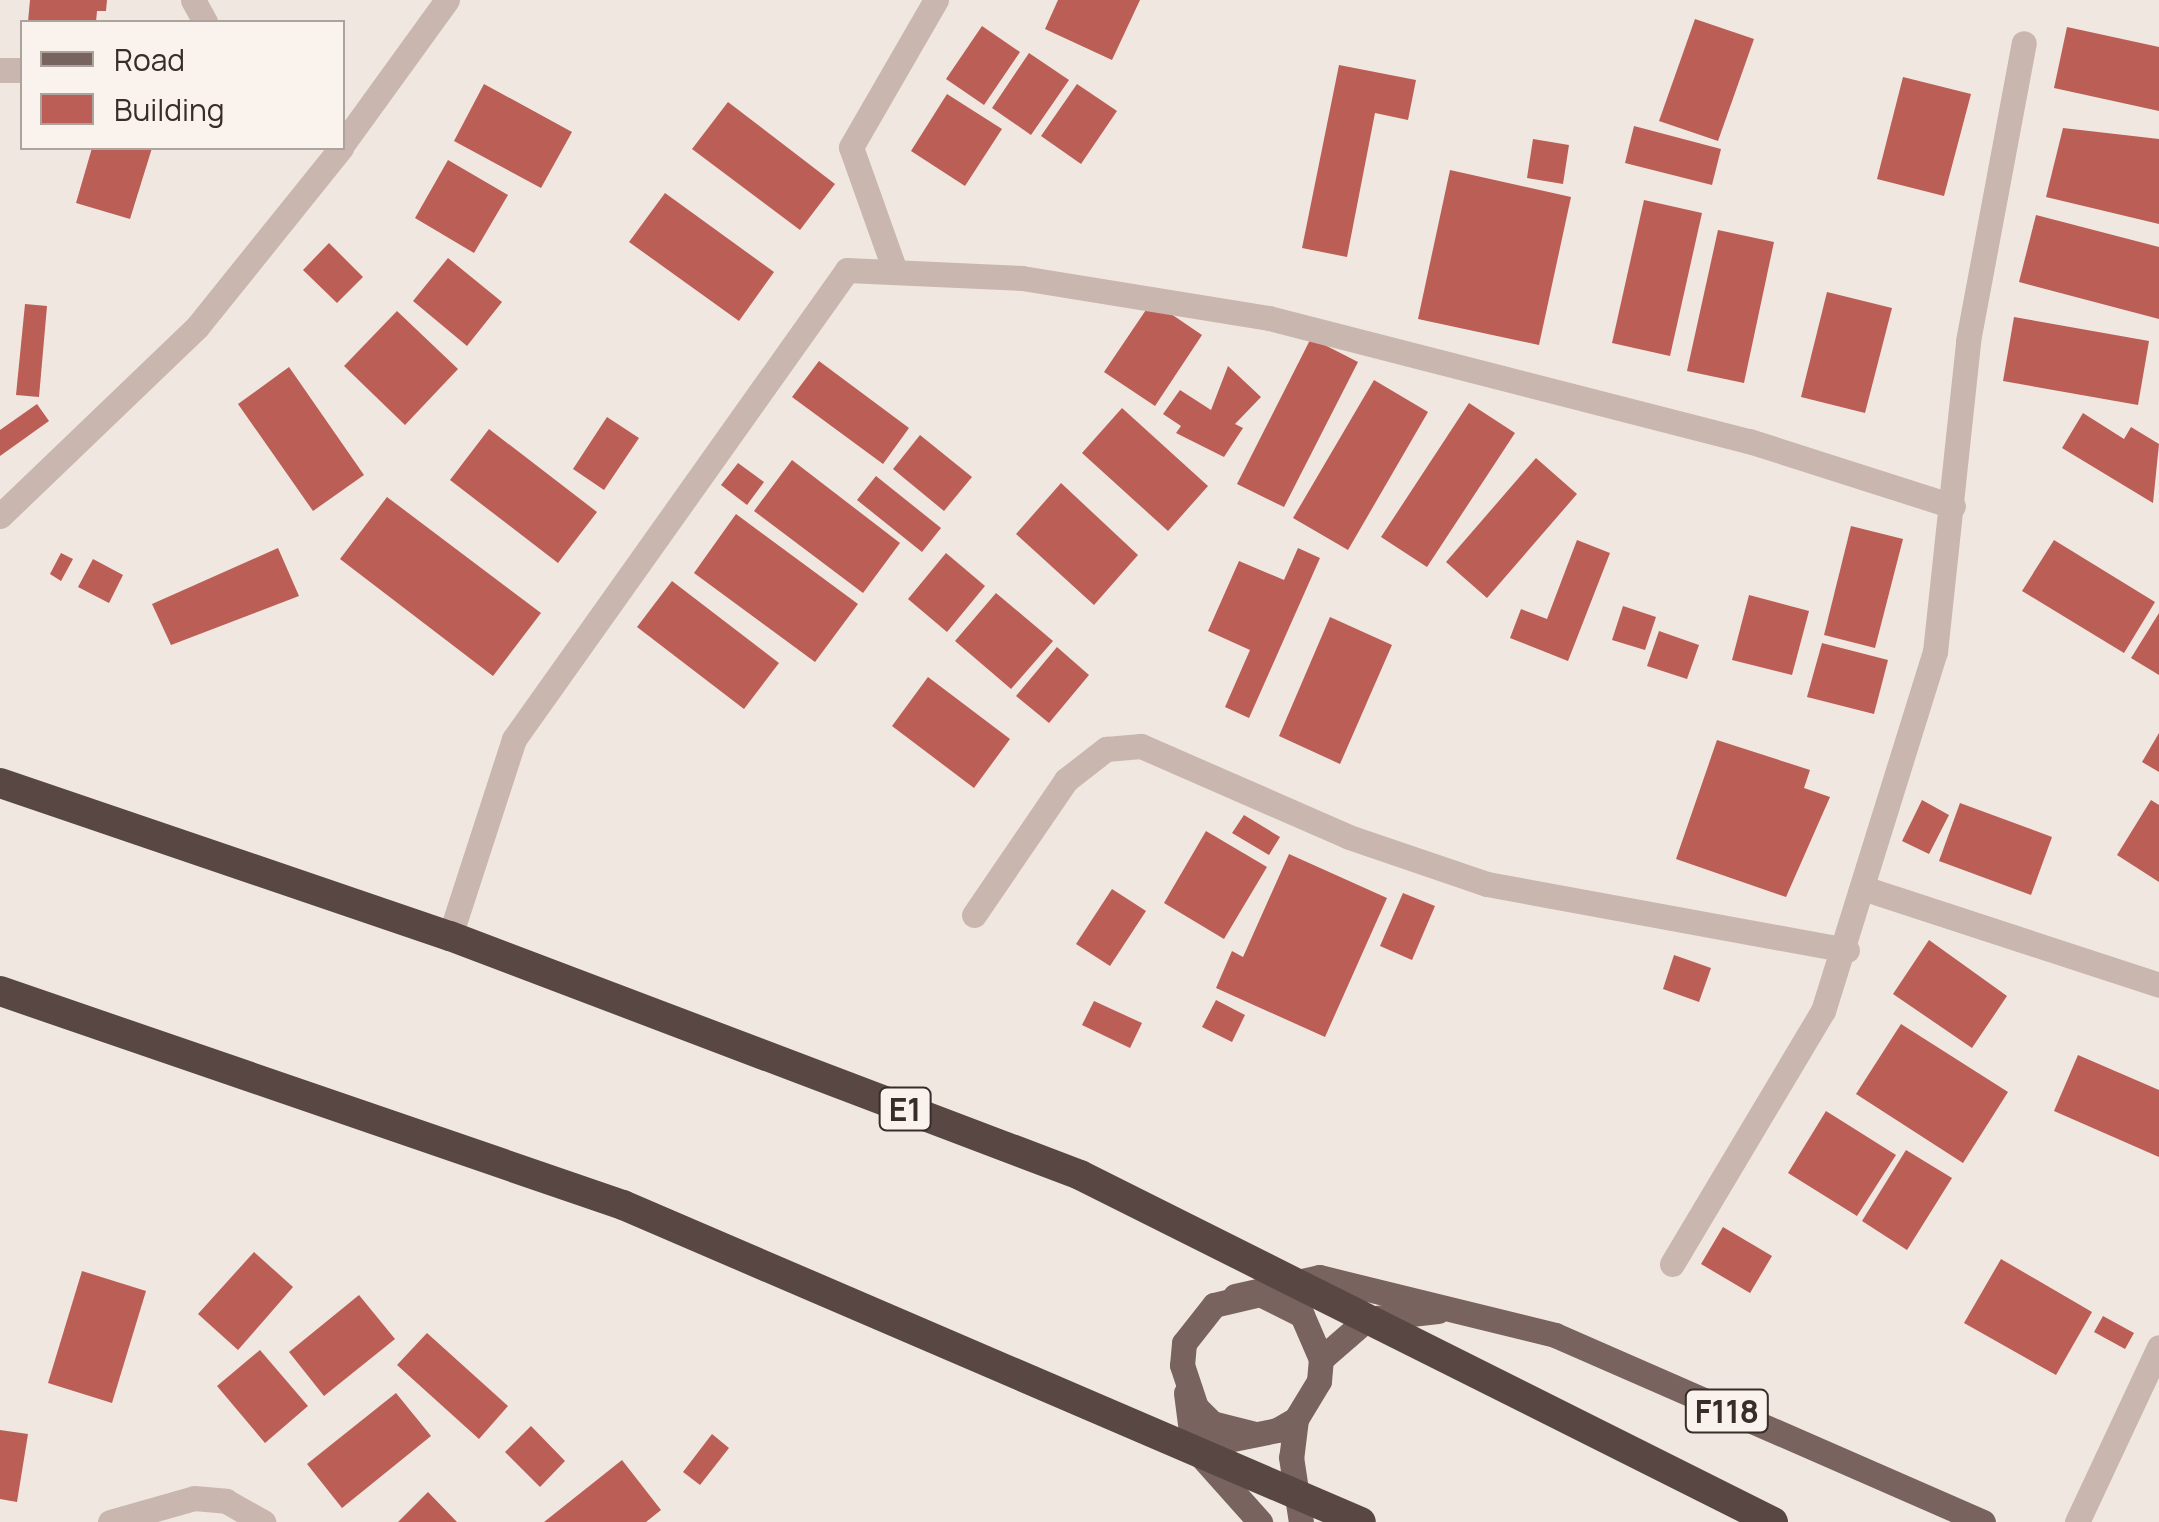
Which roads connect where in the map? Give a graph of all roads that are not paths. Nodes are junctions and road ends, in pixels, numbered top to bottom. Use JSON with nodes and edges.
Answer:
{"nodes":[{"id":1,"x":446,"y":0,"type":"edge"},
{"id":2,"x":936,"y":0,"type":"edge"},
{"id":3,"x":2024,"y":44,"type":"dead end"},
{"id":4,"x":345,"y":140,"type":"edge"},
{"id":5,"x":337,"y":150,"type":"edge"},
{"id":6,"x":894,"y":268,"type":"junction"},
{"id":7,"x":1953,"y":506,"type":"junction"},
{"id":8,"x":0,"y":516,"type":"edge"},
{"id":9,"x":0,"y":783,"type":"edge"},
{"id":10,"x":1863,"y":888,"type":"junction"},
{"id":11,"x":974,"y":915,"type":"dead end"},
{"id":12,"x":450,"y":936,"type":"junction"},
{"id":13,"x":1847,"y":950,"type":"junction"},
{"id":14,"x":2159,"y":984,"type":"edge"},
{"id":15,"x":0,"y":992,"type":"edge"},
{"id":16,"x":1672,"y":1264,"type":"dead end"},
{"id":17,"x":1294,"y":1277,"type":"junction"},
{"id":18,"x":1235,"y":1296,"type":"junction"},
{"id":19,"x":1468,"y":1310,"type":"junction"},
{"id":20,"x":1302,"y":1315,"type":"junction"},
{"id":21,"x":1367,"y":1320,"type":"junction"},
{"id":22,"x":2159,"y":1348,"type":"edge"},
{"id":23,"x":1321,"y":1358,"type":"junction"},
{"id":24,"x":1185,"y":1388,"type":"junction"},
{"id":25,"x":1296,"y":1419,"type":"junction"},
{"id":26,"x":1255,"y":1434,"type":"junction"},
{"id":27,"x":1194,"y":1447,"type":"junction"},
{"id":28,"x":1298,"y":1508,"type":"edge"},
{"id":29,"x":110,"y":1522,"type":"edge"},
{"id":30,"x":262,"y":1522,"type":"edge"},
{"id":31,"x":1260,"y":1522,"type":"edge"},
{"id":32,"x":1361,"y":1522,"type":"edge"},
{"id":33,"x":1773,"y":1522,"type":"edge"},
{"id":34,"x":1983,"y":1522,"type":"edge"},
{"id":35,"x":2077,"y":1522,"type":"edge"}],
"edges":[{"from":1,"to":4,"type":"street"},
{"from":2,"to":6,"type":"street"},
{"from":3,"to":7,"type":"street"},
{"from":5,"to":8,"type":"street"},
{"from":6,"to":7,"type":"street"},
{"from":6,"to":12,"type":"street"},
{"from":7,"to":10,"type":"street"},
{"from":9,"to":12,"type":"highway","number":"E1"},
{"from":10,"to":13,"type":"street"},
{"from":10,"to":14,"type":"street"},
{"from":11,"to":13,"type":"street"},
{"from":12,"to":17,"type":"highway","number":"E1"},
{"from":13,"to":16,"type":"street"},
{"from":15,"to":27,"type":"highway"},
{"from":17,"to":18,"type":"main road"},
{"from":17,"to":19,"type":"main road"},
{"from":17,"to":20,"type":"main road"},
{"from":17,"to":21,"type":"highway","number":"E1"},
{"from":18,"to":20,"type":"main road"},
{"from":18,"to":24,"type":"main road"},
{"from":19,"to":21,"type":"main road"},
{"from":19,"to":34,"type":"main road","number":"F118"},
{"from":20,"to":23,"type":"main road"},
{"from":21,"to":23,"type":"main road"},
{"from":21,"to":33,"type":"highway","number":"E1"},
{"from":22,"to":35,"type":"street"},
{"from":23,"to":25,"type":"main road"},
{"from":24,"to":26,"type":"main road"},
{"from":24,"to":27,"type":"main road"},
{"from":25,"to":26,"type":"main road"},
{"from":25,"to":28,"type":"main road"},
{"from":26,"to":27,"type":"main road"},
{"from":27,"to":28,"type":"highway"},
{"from":27,"to":31,"type":"main road"},
{"from":28,"to":32,"type":"highway"},
{"from":29,"to":30,"type":"street"}]}
